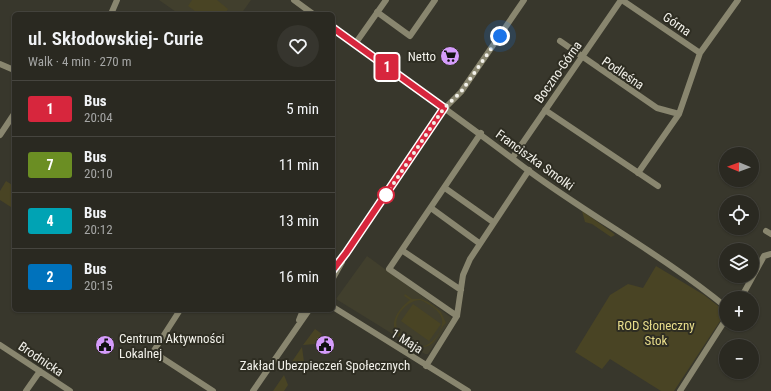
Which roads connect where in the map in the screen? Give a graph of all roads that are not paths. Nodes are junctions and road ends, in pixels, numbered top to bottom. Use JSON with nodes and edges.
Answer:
{"nodes":[{"id":1,"x":117,"y":0,"type":"edge"},
{"id":2,"x":294,"y":0,"type":"edge"},
{"id":3,"x":386,"y":0,"type":"edge"},
{"id":4,"x":435,"y":0,"type":"edge"},
{"id":5,"x":524,"y":0,"type":"edge"},
{"id":6,"x":622,"y":0,"type":"edge"},
{"id":7,"x":738,"y":0,"type":"edge"},
{"id":8,"x":112,"y":12,"type":"edge"},
{"id":9,"x":311,"y":12,"type":"edge"},
{"id":10,"x":378,"y":12,"type":"junction"},
{"id":11,"x":335,"y":29,"type":"edge"},
{"id":12,"x":560,"y":41,"type":"dead end"},
{"id":13,"x":355,"y":44,"type":"junction"},
{"id":14,"x":700,"y":53,"type":"junction"},
{"id":15,"x":582,"y":57,"type":"junction"},
{"id":16,"x":0,"y":64,"type":"edge"},
{"id":17,"x":12,"y":69,"type":"edge"},
{"id":18,"x":444,"y":108,"type":"junction"},
{"id":19,"x":545,"y":110,"type":"junction"},
{"id":20,"x":679,"y":114,"type":"junction"},
{"id":21,"x":12,"y":117,"type":"edge"},
{"id":22,"x":481,"y":133,"type":"junction"},
{"id":23,"x":0,"y":135,"type":"edge"},
{"id":24,"x":513,"y":157,"type":"junction"},
{"id":25,"x":529,"y":170,"type":"junction"},
{"id":26,"x":638,"y":173,"type":"junction"},
{"id":27,"x":658,"y":186,"type":"dead end"},
{"id":28,"x":445,"y":188,"type":"junction"},
{"id":29,"x":431,"y":208,"type":"junction"},
{"id":30,"x":494,"y":222,"type":"junction"},
{"id":31,"x":479,"y":244,"type":"junction"},
{"id":32,"x":403,"y":250,"type":"junction"},
{"id":33,"x":346,"y":253,"type":"junction"},
{"id":34,"x":771,"y":254,"type":"edge"},
{"id":35,"x":335,"y":267,"type":"edge"},
{"id":36,"x":335,"y":274,"type":"edge"},
{"id":37,"x":461,"y":290,"type":"junction"},
{"id":38,"x":745,"y":291,"type":"edge"},
{"id":39,"x":719,"y":302,"type":"edge"},
{"id":40,"x":335,"y":308,"type":"edge"},
{"id":41,"x":179,"y":312,"type":"edge"},
{"id":42,"x":303,"y":312,"type":"edge"},
{"id":43,"x":307,"y":312,"type":"edge"},
{"id":44,"x":457,"y":316,"type":"junction"},
{"id":45,"x":296,"y":327,"type":"junction"},
{"id":46,"x":719,"y":330,"type":"edge"},
{"id":47,"x":0,"y":344,"type":"edge"},
{"id":48,"x":426,"y":366,"type":"junction"},
{"id":49,"x":40,"y":371,"type":"junction"},
{"id":50,"x":26,"y":391,"type":"edge"},
{"id":51,"x":70,"y":391,"type":"edge"},
{"id":52,"x":213,"y":391,"type":"edge"},
{"id":53,"x":253,"y":391,"type":"edge"},
{"id":54,"x":468,"y":391,"type":"edge"},
{"id":55,"x":680,"y":391,"type":"edge"}],
"edges":[{"from":1,"to":8,"type":"street"},
{"from":2,"to":9,"type":"street"},
{"from":3,"to":10,"type":"street"},
{"from":4,"to":10,"type":"street"},
{"from":5,"to":18,"type":"street"},
{"from":6,"to":14,"type":"street","name":"Górna"},
{"from":6,"to":15,"type":"street","name":"Boczno-Górna"},
{"from":7,"to":14,"type":"street"},
{"from":10,"to":13,"type":"street"},
{"from":11,"to":13,"type":"street","name":"Franciszka Smolki"},
{"from":12,"to":15,"type":"street","name":"Podleśna"},
{"from":13,"to":18,"type":"street","name":"Franciszka Smolki"},
{"from":14,"to":20,"type":"street"},
{"from":15,"to":19,"type":"street","name":"Boczno-Górna"},
{"from":15,"to":20,"type":"street","name":"Podleśna"},
{"from":16,"to":17,"type":"street"},
{"from":18,"to":22,"type":"street","name":"Franciszka Smolki"},
{"from":18,"to":33,"type":"street"},
{"from":19,"to":24,"type":"street","name":"Boczno-Górna"},
{"from":19,"to":26,"type":"street"},
{"from":20,"to":26,"type":"street"},
{"from":21,"to":23,"type":"street"},
{"from":22,"to":24,"type":"street","name":"Franciszka Smolki"},
{"from":22,"to":28,"type":"street"},
{"from":24,"to":25,"type":"street","name":"Franciszka Smolki"},
{"from":25,"to":30,"type":"street"},
{"from":25,"to":39,"type":"street","name":"Franciszka Smolki"},
{"from":26,"to":27,"type":"street"},
{"from":28,"to":29,"type":"street"},
{"from":28,"to":30,"type":"street"},
{"from":29,"to":31,"type":"street"},
{"from":29,"to":32,"type":"street"},
{"from":30,"to":31,"type":"street"},
{"from":31,"to":37,"type":"street"},
{"from":32,"to":37,"type":"street"},
{"from":32,"to":44,"type":"street"},
{"from":33,"to":35,"type":"street"},
{"from":33,"to":36,"type":"street"},
{"from":34,"to":38,"type":"street"},
{"from":37,"to":44,"type":"street"},
{"from":40,"to":48,"type":"street","name":"1 Maja"},
{"from":41,"to":52,"type":"street"},
{"from":42,"to":45,"type":"street"},
{"from":43,"to":45,"type":"street"},
{"from":44,"to":48,"type":"street"},
{"from":45,"to":53,"type":"street"},
{"from":46,"to":55,"type":"street"},
{"from":47,"to":49,"type":"street","name":"Brodnicka"},
{"from":48,"to":54,"type":"street","name":"1 Maja"},
{"from":49,"to":50,"type":"street"},
{"from":49,"to":51,"type":"street","name":"Brodnicka"}]}
